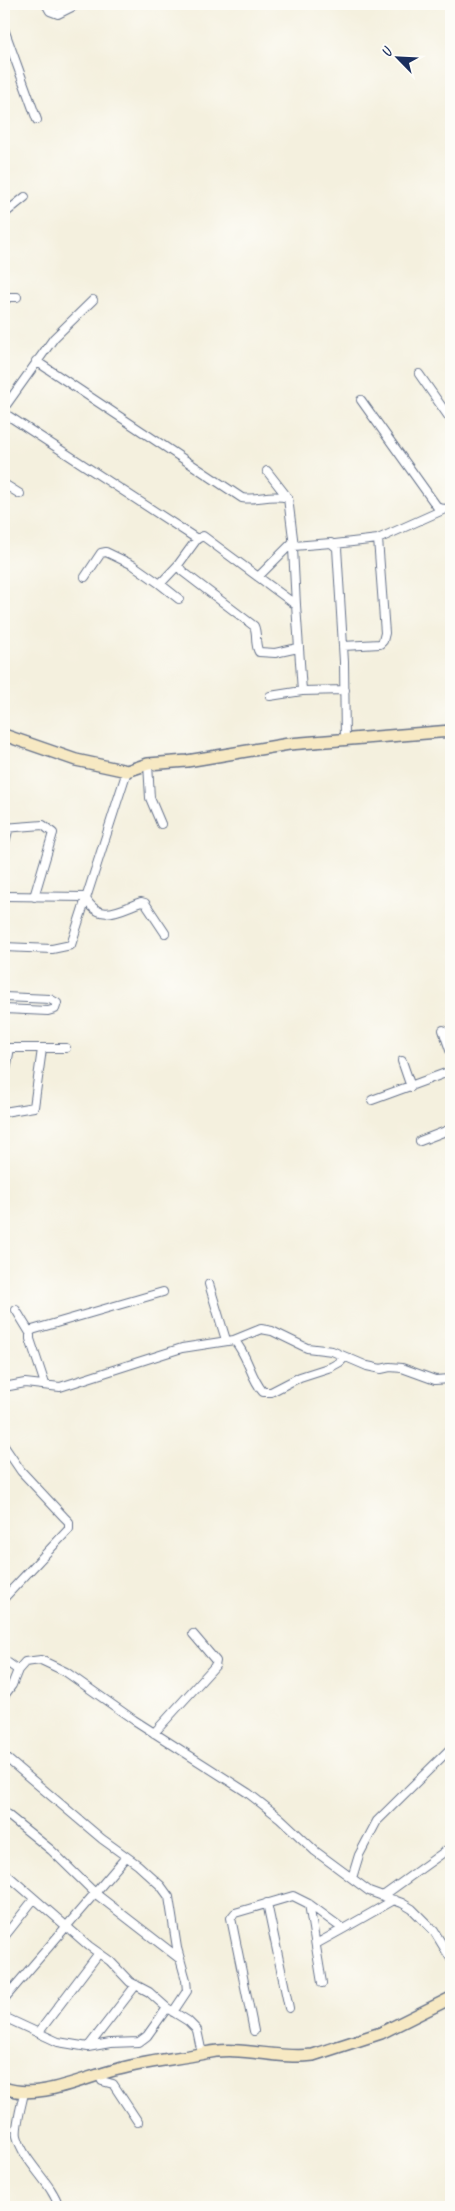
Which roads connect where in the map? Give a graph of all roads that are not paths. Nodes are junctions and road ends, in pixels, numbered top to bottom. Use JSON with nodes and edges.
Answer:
{"nodes":[{"id":1,"x":46,"y":4,"type":"edge"},
{"id":2,"x":78,"y":4,"type":"edge"},
{"id":3,"x":4,"y":29,"type":"edge"},
{"id":4,"x":37,"y":120,"type":"dead end"},
{"id":5,"x":25,"y":197,"type":"dead end"},
{"id":6,"x":4,"y":214,"type":"edge"},
{"id":7,"x":17,"y":297,"type":"dead end"},
{"id":8,"x":93,"y":300,"type":"dead end"},
{"id":9,"x":4,"y":301,"type":"edge"},
{"id":10,"x":36,"y":361,"type":"junction"},
{"id":11,"x":419,"y":374,"type":"dead end"},
{"id":12,"x":361,"y":400,"type":"dead end"},
{"id":13,"x":4,"y":408,"type":"edge"},
{"id":14,"x":4,"y":413,"type":"edge"},
{"id":15,"x":451,"y":420,"type":"edge"},
{"id":16,"x":267,"y":471,"type":"dead end"},
{"id":17,"x":4,"y":484,"type":"edge"},
{"id":18,"x":20,"y":494,"type":"dead end"},
{"id":19,"x":288,"y":498,"type":"junction"},
{"id":20,"x":448,"y":508,"type":"edge"},
{"id":21,"x":197,"y":539,"type":"junction"},
{"id":22,"x":378,"y":539,"type":"junction"},
{"id":23,"x":293,"y":544,"type":"junction"},
{"id":24,"x":335,"y":544,"type":"junction"},
{"id":25,"x":178,"y":565,"type":"junction"},
{"id":26,"x":85,"y":577,"type":"dead end"},
{"id":27,"x":258,"y":577,"type":"junction"},
{"id":28,"x":160,"y":584,"type":"junction"},
{"id":29,"x":179,"y":599,"type":"dead end"},
{"id":30,"x":296,"y":605,"type":"junction"},
{"id":31,"x":343,"y":646,"type":"junction"},
{"id":32,"x":298,"y":648,"type":"junction"},
{"id":33,"x":345,"y":690,"type":"junction"},
{"id":34,"x":302,"y":691,"type":"junction"},
{"id":35,"x":270,"y":696,"type":"dead end"},
{"id":36,"x":451,"y":731,"type":"edge"},
{"id":37,"x":4,"y":735,"type":"edge"},
{"id":38,"x":345,"y":740,"type":"junction"},
{"id":39,"x":148,"y":764,"type":"junction"},
{"id":40,"x":127,"y":771,"type":"junction"},
{"id":41,"x":161,"y":824,"type":"dead end"},
{"id":42,"x":6,"y":828,"type":"edge"},
{"id":43,"x":4,"y":846,"type":"edge"},
{"id":44,"x":4,"y":896,"type":"edge"},
{"id":45,"x":34,"y":897,"type":"junction"},
{"id":46,"x":85,"y":897,"type":"junction"},
{"id":47,"x":166,"y":933,"type":"dead end"},
{"id":48,"x":4,"y":947,"type":"edge"},
{"id":49,"x":4,"y":997,"type":"edge"},
{"id":50,"x":4,"y":1009,"type":"edge"},
{"id":51,"x":443,"y":1030,"type":"dead end"},
{"id":52,"x":7,"y":1048,"type":"edge"},
{"id":53,"x":66,"y":1048,"type":"dead end"},
{"id":54,"x":42,"y":1049,"type":"junction"},
{"id":55,"x":451,"y":1053,"type":"edge"},
{"id":56,"x":402,"y":1061,"type":"dead end"},
{"id":57,"x":451,"y":1071,"type":"edge"},
{"id":58,"x":4,"y":1080,"type":"edge"},
{"id":59,"x":411,"y":1087,"type":"junction"},
{"id":60,"x":372,"y":1100,"type":"dead end"},
{"id":61,"x":4,"y":1112,"type":"edge"},
{"id":62,"x":451,"y":1129,"type":"edge"},
{"id":63,"x":420,"y":1141,"type":"dead end"},
{"id":64,"x":209,"y":1284,"type":"dead end"},
{"id":65,"x":162,"y":1292,"type":"dead end"},
{"id":66,"x":16,"y":1310,"type":"dead end"},
{"id":67,"x":30,"y":1333,"type":"junction"},
{"id":68,"x":230,"y":1340,"type":"junction"},
{"id":69,"x":345,"y":1357,"type":"junction"},
{"id":70,"x":451,"y":1379,"type":"edge"},
{"id":71,"x":45,"y":1384,"type":"junction"},
{"id":72,"x":4,"y":1387,"type":"edge"},
{"id":73,"x":4,"y":1446,"type":"edge"},
{"id":74,"x":4,"y":1598,"type":"edge"},
{"id":75,"x":193,"y":1634,"type":"dead end"},
{"id":76,"x":4,"y":1660,"type":"edge"},
{"id":77,"x":18,"y":1670,"type":"junction"},
{"id":78,"x":4,"y":1696,"type":"edge"},
{"id":79,"x":154,"y":1733,"type":"junction"},
{"id":80,"x":451,"y":1748,"type":"edge"},
{"id":81,"x":4,"y":1756,"type":"edge"},
{"id":82,"x":4,"y":1812,"type":"edge"},
{"id":83,"x":451,"y":1847,"type":"edge"},
{"id":84,"x":126,"y":1857,"type":"junction"},
{"id":85,"x":4,"y":1872,"type":"edge"},
{"id":86,"x":352,"y":1878,"type":"junction"},
{"id":87,"x":96,"y":1894,"type":"junction"},
{"id":88,"x":383,"y":1896,"type":"junction"},
{"id":89,"x":34,"y":1899,"type":"junction"},
{"id":90,"x":394,"y":1900,"type":"junction"},
{"id":91,"x":267,"y":1903,"type":"junction"},
{"id":92,"x":309,"y":1904,"type":"junction"},
{"id":93,"x":68,"y":1925,"type":"junction"},
{"id":94,"x":343,"y":1929,"type":"junction"},
{"id":95,"x":4,"y":1937,"type":"edge"},
{"id":96,"x":316,"y":1944,"type":"junction"},
{"id":97,"x":99,"y":1953,"type":"junction"},
{"id":98,"x":180,"y":1959,"type":"junction"},
{"id":99,"x":451,"y":1959,"type":"edge"},
{"id":100,"x":322,"y":1983,"type":"dead end"},
{"id":101,"x":136,"y":1986,"type":"junction"},
{"id":102,"x":451,"y":1998,"type":"edge"},
{"id":103,"x":4,"y":1999,"type":"edge"},
{"id":104,"x":289,"y":2008,"type":"dead end"},
{"id":105,"x":170,"y":2010,"type":"junction"},
{"id":106,"x":4,"y":2017,"type":"edge"},
{"id":107,"x":254,"y":2031,"type":"dead end"},
{"id":108,"x":39,"y":2032,"type":"junction"},
{"id":109,"x":88,"y":2047,"type":"junction"},
{"id":110,"x":206,"y":2052,"type":"junction"},
{"id":111,"x":99,"y":2075,"type":"junction"},
{"id":112,"x":4,"y":2088,"type":"edge"},
{"id":113,"x":24,"y":2093,"type":"junction"},
{"id":114,"x":138,"y":2122,"type":"dead end"},
{"id":115,"x":59,"y":2207,"type":"edge"}],
"edges":[{"from":1,"to":2,"type":"street"},
{"from":3,"to":4,"type":"street"},
{"from":5,"to":6,"type":"street"},
{"from":7,"to":9,"type":"street"},
{"from":8,"to":10,"type":"street"},
{"from":10,"to":13,"type":"street"},
{"from":10,"to":19,"type":"street"},
{"from":11,"to":15,"type":"street"},
{"from":12,"to":20,"type":"street"},
{"from":14,"to":21,"type":"street"},
{"from":16,"to":19,"type":"street"},
{"from":17,"to":18,"type":"street"},
{"from":19,"to":23,"type":"street"},
{"from":20,"to":22,"type":"street"},
{"from":21,"to":25,"type":"street"},
{"from":21,"to":27,"type":"street"},
{"from":22,"to":24,"type":"street"},
{"from":22,"to":31,"type":"street"},
{"from":23,"to":24,"type":"street"},
{"from":23,"to":27,"type":"street"},
{"from":23,"to":30,"type":"street"},
{"from":24,"to":31,"type":"street"},
{"from":25,"to":28,"type":"street"},
{"from":25,"to":32,"type":"street"},
{"from":26,"to":28,"type":"street"},
{"from":27,"to":30,"type":"street"},
{"from":28,"to":29,"type":"street"},
{"from":30,"to":32,"type":"street"},
{"from":31,"to":33,"type":"street"},
{"from":32,"to":34,"type":"street"},
{"from":33,"to":34,"type":"street"},
{"from":33,"to":38,"type":"street"},
{"from":34,"to":35,"type":"street"},
{"from":36,"to":38,"type":"street"},
{"from":37,"to":40,"type":"street"},
{"from":38,"to":39,"type":"street"},
{"from":39,"to":40,"type":"street"},
{"from":39,"to":41,"type":"street"},
{"from":40,"to":46,"type":"street"},
{"from":42,"to":43,"type":"street"},
{"from":42,"to":45,"type":"street"},
{"from":44,"to":45,"type":"street"},
{"from":45,"to":46,"type":"street"},
{"from":46,"to":47,"type":"street"},
{"from":46,"to":48,"type":"street"},
{"from":49,"to":50,"type":"street"},
{"from":51,"to":55,"type":"street"},
{"from":52,"to":54,"type":"street"},
{"from":52,"to":58,"type":"street"},
{"from":53,"to":54,"type":"street"},
{"from":54,"to":61,"type":"street"},
{"from":56,"to":59,"type":"street"},
{"from":57,"to":59,"type":"street"},
{"from":59,"to":60,"type":"street"},
{"from":62,"to":63,"type":"street"},
{"from":64,"to":68,"type":"street"},
{"from":65,"to":67,"type":"street"},
{"from":66,"to":67,"type":"street"},
{"from":67,"to":71,"type":"street"},
{"from":68,"to":69,"type":"street"},
{"from":68,"to":69,"type":"street"},
{"from":68,"to":71,"type":"street"},
{"from":69,"to":70,"type":"street"},
{"from":71,"to":72,"type":"street"},
{"from":73,"to":74,"type":"street"},
{"from":75,"to":79,"type":"street"},
{"from":76,"to":77,"type":"street"},
{"from":77,"to":78,"type":"street"},
{"from":77,"to":79,"type":"street"},
{"from":79,"to":86,"type":"street"},
{"from":80,"to":86,"type":"street"},
{"from":81,"to":84,"type":"street"},
{"from":82,"to":87,"type":"street"},
{"from":83,"to":88,"type":"street"},
{"from":84,"to":87,"type":"street"},
{"from":84,"to":98,"type":"street"},
{"from":85,"to":89,"type":"street"},
{"from":86,"to":88,"type":"street"},
{"from":87,"to":93,"type":"street"},
{"from":87,"to":98,"type":"street"},
{"from":88,"to":90,"type":"street"},
{"from":89,"to":93,"type":"street"},
{"from":89,"to":95,"type":"street"},
{"from":90,"to":94,"type":"street"},
{"from":90,"to":99,"type":"street"},
{"from":91,"to":92,"type":"street"},
{"from":91,"to":104,"type":"street"},
{"from":91,"to":107,"type":"street"},
{"from":92,"to":94,"type":"street"},
{"from":92,"to":96,"type":"street"},
{"from":93,"to":97,"type":"street"},
{"from":93,"to":103,"type":"street"},
{"from":94,"to":96,"type":"street"},
{"from":96,"to":100,"type":"street"},
{"from":97,"to":101,"type":"street"},
{"from":97,"to":108,"type":"street"},
{"from":98,"to":105,"type":"street"},
{"from":101,"to":105,"type":"street"},
{"from":101,"to":109,"type":"street"},
{"from":102,"to":110,"type":"street"},
{"from":105,"to":109,"type":"street"},
{"from":105,"to":110,"type":"street"},
{"from":106,"to":108,"type":"street"},
{"from":108,"to":109,"type":"street"},
{"from":110,"to":111,"type":"street"},
{"from":111,"to":113,"type":"street"},
{"from":111,"to":114,"type":"street"},
{"from":112,"to":113,"type":"street"},
{"from":113,"to":115,"type":"street"}]}
